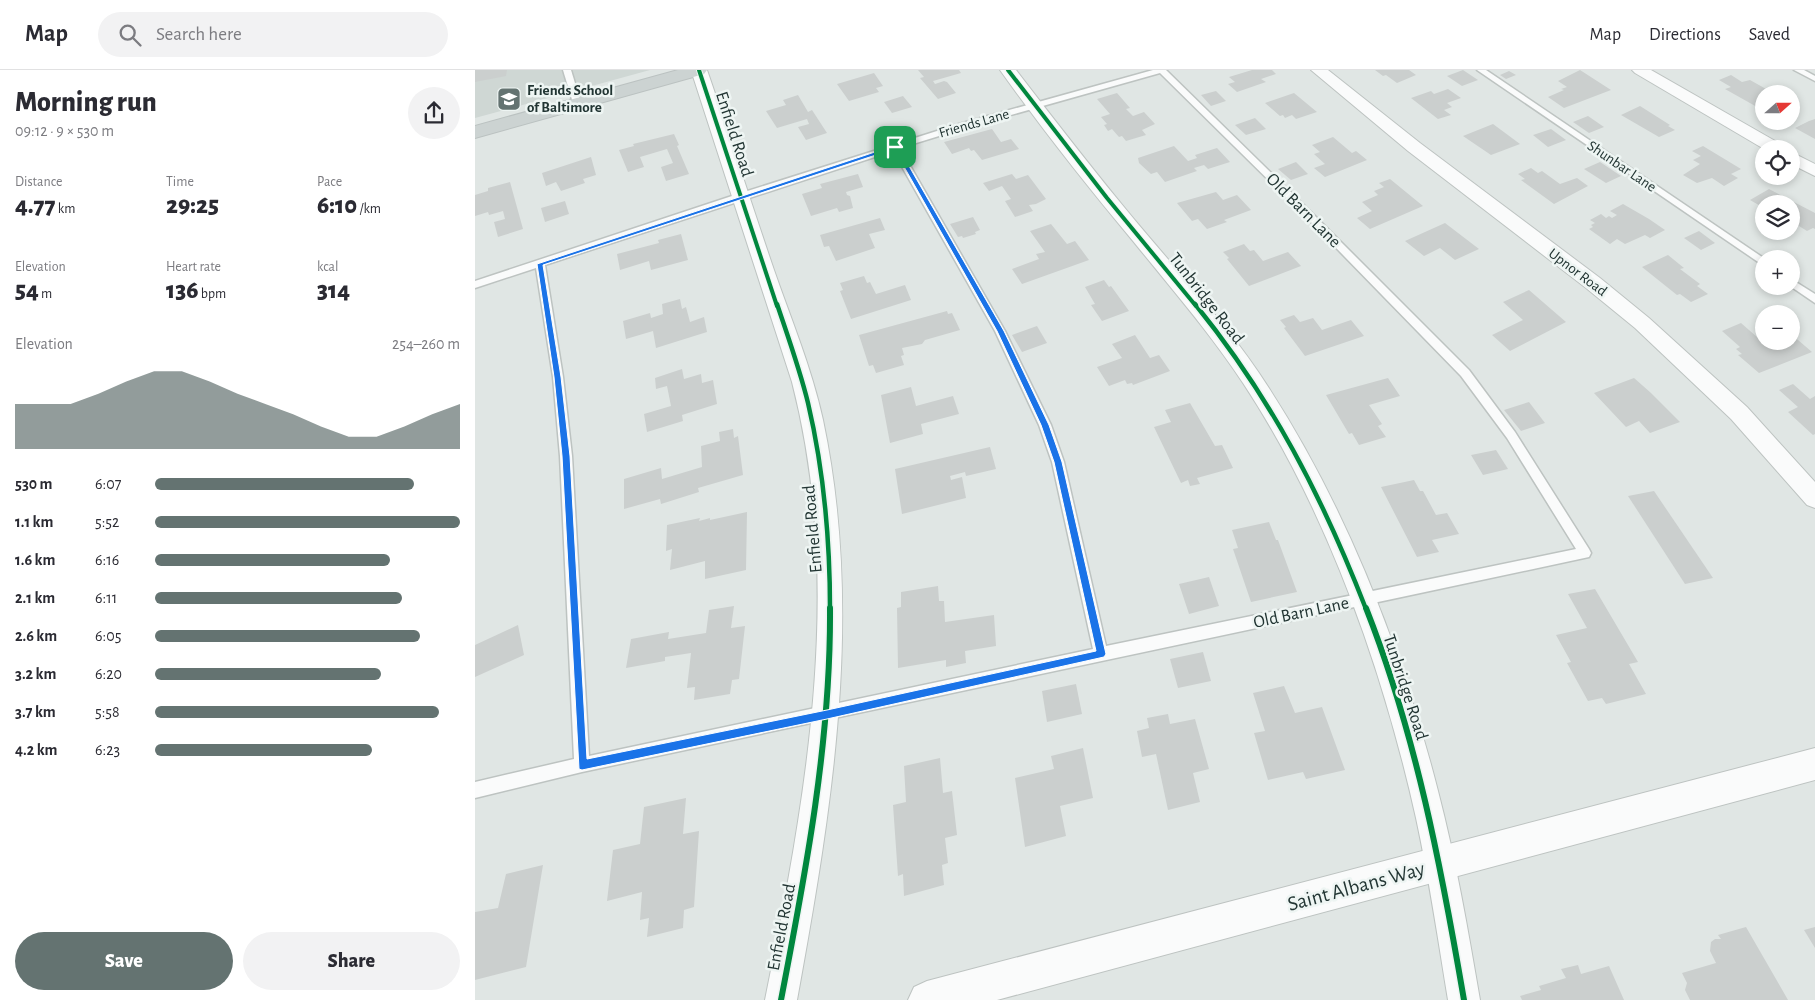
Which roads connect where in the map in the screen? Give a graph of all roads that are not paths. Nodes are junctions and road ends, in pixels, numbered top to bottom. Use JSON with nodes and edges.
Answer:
{"nodes":[{"id":1,"x":567,"y":70,"type":"edge"},
{"id":2,"x":699,"y":70,"type":"edge"},
{"id":3,"x":1008,"y":70,"type":"edge"},
{"id":4,"x":1162,"y":70,"type":"edge"},
{"id":5,"x":1319,"y":70,"type":"edge"},
{"id":6,"x":1481,"y":70,"type":"edge"},
{"id":7,"x":1640,"y":70,"type":"edge"},
{"id":8,"x":1798,"y":70,"type":"edge"},
{"id":9,"x":1815,"y":79,"type":"edge"},
{"id":10,"x":577,"y":103,"type":"junction"},
{"id":11,"x":1035,"y":105,"type":"junction"},
{"id":12,"x":475,"y":132,"type":"edge"},
{"id":13,"x":1761,"y":140,"type":"edge"},
{"id":14,"x":895,"y":147,"type":"junction"},
{"id":15,"x":1800,"y":163,"type":"edge"},
{"id":16,"x":1815,"y":171,"type":"edge"},
{"id":17,"x":741,"y":196,"type":"junction"},
{"id":18,"x":1755,"y":257,"type":"edge"},
{"id":19,"x":540,"y":264,"type":"junction"},
{"id":20,"x":475,"y":285,"type":"edge"},
{"id":21,"x":1800,"y":288,"type":"edge"},
{"id":22,"x":1815,"y":299,"type":"edge"},
{"id":23,"x":1813,"y":492,"type":"edge"},
{"id":24,"x":1363,"y":599,"type":"junction"},
{"id":25,"x":1101,"y":654,"type":"junction"},
{"id":26,"x":827,"y":714,"type":"junction"},
{"id":27,"x":1815,"y":764,"type":"edge"},
{"id":28,"x":582,"y":765,"type":"junction"},
{"id":29,"x":475,"y":790,"type":"edge"},
{"id":30,"x":1439,"y":864,"type":"junction"},
{"id":31,"x":781,"y":1000,"type":"edge"},
{"id":32,"x":927,"y":1000,"type":"edge"},
{"id":33,"x":1464,"y":1000,"type":"edge"}],
"edges":[{"from":1,"to":10,"type":"lane"},
{"from":2,"to":10,"type":"main road"},
{"from":2,"to":17,"type":"street","name":"Enfield Road"},
{"from":3,"to":11,"type":"street","name":"Tunbridge Road"},
{"from":4,"to":11,"type":"lane","name":"Friends Lane"},
{"from":4,"to":24,"type":"lane","name":"Old Barn Lane"},
{"from":5,"to":23,"type":"street","name":"Upnor Road"},
{"from":6,"to":18,"type":"lane","name":"Shunbar Lane"},
{"from":7,"to":13,"type":"street"},
{"from":8,"to":9,"type":"lane"},
{"from":10,"to":12,"type":"main road"},
{"from":11,"to":14,"type":"lane","name":"Friends Lane"},
{"from":11,"to":24,"type":"street","name":"Tunbridge Road"},
{"from":14,"to":17,"type":"lane","name":"Friends Lane"},
{"from":14,"to":25,"type":"lane"},
{"from":15,"to":16,"type":"street"},
{"from":17,"to":19,"type":"lane","name":"Friends Lane"},
{"from":17,"to":26,"type":"street","name":"Enfield Road"},
{"from":19,"to":20,"type":"lane","name":"Friends Lane"},
{"from":19,"to":28,"type":"lane"},
{"from":21,"to":22,"type":"lane"},
{"from":24,"to":25,"type":"lane","name":"Old Barn Lane"},
{"from":24,"to":30,"type":"street","name":"Tunbridge Road"},
{"from":25,"to":26,"type":"lane","name":"Old Barn Lane"},
{"from":26,"to":28,"type":"lane","name":"Old Barn Lane"},
{"from":26,"to":31,"type":"street","name":"Enfield Road"},
{"from":27,"to":30,"type":"street","name":"Saint Albans Way"},
{"from":28,"to":29,"type":"lane","name":"Old Barn Lane"},
{"from":30,"to":32,"type":"street","name":"Saint Albans Way"},
{"from":30,"to":33,"type":"street","name":"Tunbridge Road"}]}
